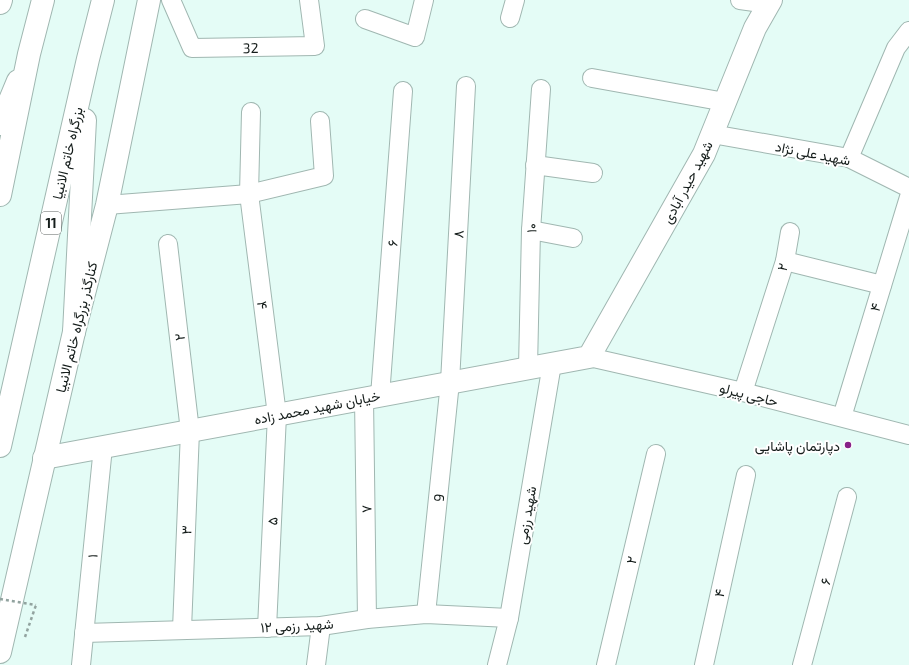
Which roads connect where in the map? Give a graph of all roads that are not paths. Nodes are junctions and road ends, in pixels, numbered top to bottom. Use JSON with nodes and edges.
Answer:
{"nodes":[{"id":1,"x":43,"y":0,"type":"edge"},
{"id":2,"x":103,"y":0,"type":"edge"},
{"id":3,"x":149,"y":0,"type":"edge"},
{"id":4,"x":171,"y":0,"type":"edge"},
{"id":5,"x":309,"y":0,"type":"edge"},
{"id":6,"x":424,"y":0,"type":"edge"},
{"id":7,"x":515,"y":0,"type":"edge"},
{"id":8,"x":740,"y":0,"type":"edge"},
{"id":9,"x":770,"y":2,"type":"edge"},
{"id":10,"x":510,"y":18,"type":"dead end"},
{"id":11,"x":365,"y":19,"type":"dead end"},
{"id":12,"x":909,"y":31,"type":"edge"},
{"id":13,"x":29,"y":54,"type":"junction"},
{"id":14,"x":88,"y":59,"type":"junction"},
{"id":15,"x":592,"y":78,"type":"dead end"},
{"id":16,"x":466,"y":86,"type":"dead end"},
{"id":17,"x":541,"y":89,"type":"dead end"},
{"id":18,"x":403,"y":91,"type":"dead end"},
{"id":19,"x":725,"y":102,"type":"junction"},
{"id":20,"x":251,"y":112,"type":"dead end"},
{"id":21,"x":320,"y":122,"type":"dead end"},
{"id":22,"x":0,"y":124,"type":"edge"},
{"id":23,"x":712,"y":134,"type":"junction"},
{"id":24,"x":849,"y":158,"type":"junction"},
{"id":25,"x":535,"y":165,"type":"junction"},
{"id":26,"x":593,"y":173,"type":"dead end"},
{"id":27,"x":909,"y":188,"type":"edge"},
{"id":28,"x":249,"y":194,"type":"junction"},
{"id":29,"x":0,"y":195,"type":"edge"},
{"id":30,"x":909,"y":197,"type":"edge"},
{"id":31,"x":107,"y":205,"type":"junction"},
{"id":32,"x":531,"y":230,"type":"junction"},
{"id":33,"x":790,"y":232,"type":"dead end"},
{"id":34,"x":573,"y":238,"type":"dead end"},
{"id":35,"x":168,"y":244,"type":"dead end"},
{"id":36,"x":785,"y":261,"type":"junction"},
{"id":37,"x":882,"y":285,"type":"junction"},
{"id":38,"x":74,"y":332,"type":"junction"},
{"id":39,"x":588,"y":357,"type":"junction"},
{"id":40,"x":552,"y":364,"type":"junction"},
{"id":41,"x":528,"y":368,"type":"junction"},
{"id":42,"x":450,"y":382,"type":"junction"},
{"id":43,"x":743,"y":392,"type":"junction"},
{"id":44,"x":372,"y":397,"type":"junction"},
{"id":45,"x":277,"y":415,"type":"junction"},
{"id":46,"x":842,"y":417,"type":"junction"},
{"id":47,"x":190,"y":431,"type":"junction"},
{"id":48,"x":909,"y":435,"type":"edge"},
{"id":49,"x":0,"y":446,"type":"edge"},
{"id":50,"x":103,"y":447,"type":"junction"},
{"id":51,"x":656,"y":454,"type":"dead end"},
{"id":52,"x":44,"y":458,"type":"junction"},
{"id":53,"x":746,"y":475,"type":"dead end"},
{"id":54,"x":847,"y":497,"type":"dead end"},
{"id":55,"x":426,"y":614,"type":"junction"},
{"id":56,"x":509,"y":618,"type":"junction"},
{"id":57,"x":367,"y":619,"type":"junction"},
{"id":58,"x":321,"y":626,"type":"junction"},
{"id":59,"x":267,"y":628,"type":"junction"},
{"id":60,"x":182,"y":629,"type":"junction"},
{"id":61,"x":84,"y":632,"type":"junction"},
{"id":62,"x":0,"y":652,"type":"edge"},
{"id":63,"x":81,"y":665,"type":"edge"},
{"id":64,"x":316,"y":665,"type":"edge"},
{"id":65,"x":497,"y":665,"type":"edge"},
{"id":66,"x":606,"y":665,"type":"edge"},
{"id":67,"x":704,"y":665,"type":"edge"},
{"id":68,"x":802,"y":665,"type":"edge"}],
"edges":[{"from":1,"to":13,"type":"main road"},
{"from":2,"to":14,"type":"main road","name":"بزرگراه خاتم الانبیا","number":"11"},
{"from":3,"to":31,"type":"main road","name":"کنارگذر بزرگراه خاتم الانبیا"},
{"from":4,"to":5,"type":"street","name":"32"},
{"from":6,"to":11,"type":"street"},
{"from":7,"to":10,"type":"street"},
{"from":8,"to":9,"type":"street"},
{"from":9,"to":19,"type":"main road","name":"شهید حیدر آبادی"},
{"from":12,"to":24,"type":"street"},
{"from":13,"to":22,"type":"main road"},
{"from":13,"to":29,"type":"main road"},
{"from":14,"to":38,"type":"main road"},
{"from":14,"to":49,"type":"main road","name":"بزرگراه خاتم الانبیا","number":"11"},
{"from":15,"to":19,"type":"street"},
{"from":16,"to":42,"type":"street","name":"۸"},
{"from":17,"to":25,"type":"street","name":"۱۰"},
{"from":18,"to":44,"type":"street","name":"۶"},
{"from":19,"to":23,"type":"main road","name":"شهید حیدر آبادی"},
{"from":20,"to":28,"type":"street","name":"۴"},
{"from":21,"to":28,"type":"street"},
{"from":23,"to":24,"type":"street","name":"شهید علی نژاد"},
{"from":23,"to":39,"type":"main road","name":"شهید حیدر آبادی"},
{"from":24,"to":27,"type":"street","name":"شهید علی نژاد"},
{"from":25,"to":26,"type":"street"},
{"from":25,"to":32,"type":"street","name":"۱۰"},
{"from":28,"to":31,"type":"street"},
{"from":28,"to":45,"type":"street","name":"۴"},
{"from":30,"to":37,"type":"street","name":"۴"},
{"from":31,"to":38,"type":"main road","name":"کنارگذر بزرگراه خاتم الانبیا"},
{"from":32,"to":34,"type":"street"},
{"from":32,"to":41,"type":"street","name":"۱۰"},
{"from":33,"to":36,"type":"street","name":"۲"},
{"from":35,"to":47,"type":"street","name":"۲"},
{"from":36,"to":37,"type":"street"},
{"from":36,"to":43,"type":"street","name":"۲"},
{"from":37,"to":46,"type":"street","name":"۴"},
{"from":38,"to":52,"type":"main road","name":"کنارگذر بزرگراه خاتم الانبیا"},
{"from":39,"to":40,"type":"main road","name":"خیابان شهید محمد زاده"},
{"from":39,"to":43,"type":"street","name":"حاجی پیرلو"},
{"from":40,"to":41,"type":"main road","name":"خیابان شهید محمد زاده"},
{"from":40,"to":56,"type":"street","name":"شهید رزمی"},
{"from":41,"to":42,"type":"main road","name":"خیابان شهید محمد زاده"},
{"from":42,"to":44,"type":"main road","name":"خیابان شهید محمد زاده"},
{"from":42,"to":55,"type":"street","name":"9"},
{"from":43,"to":46,"type":"street","name":"حاجی پیرلو"},
{"from":44,"to":45,"type":"main road","name":"خیابان شهید محمد زاده"},
{"from":44,"to":57,"type":"street","name":"۷"},
{"from":45,"to":47,"type":"main road","name":"خیابان شهید محمد زاده"},
{"from":45,"to":59,"type":"street","name":"۵"},
{"from":46,"to":48,"type":"street","name":"حاجی پیرلو"},
{"from":47,"to":50,"type":"main road","name":"خیابان شهید محمد زاده"},
{"from":47,"to":60,"type":"street","name":"۳"},
{"from":50,"to":52,"type":"main road","name":"خیابان شهید محمد زاده"},
{"from":50,"to":61,"type":"street","name":"۱"},
{"from":51,"to":66,"type":"street","name":"۲"},
{"from":52,"to":62,"type":"main road","name":"کنارگذر بزرگراه خاتم الانبیا"},
{"from":53,"to":67,"type":"street","name":"۴"},
{"from":54,"to":68,"type":"street","name":"۶"},
{"from":55,"to":56,"type":"street","name":"شهید رزمی ۱۲"},
{"from":55,"to":57,"type":"street","name":"شهید رزمی ۱۲"},
{"from":56,"to":65,"type":"street","name":"شهید رزمی"},
{"from":57,"to":58,"type":"street","name":"شهید رزمی ۱۲"},
{"from":58,"to":59,"type":"street","name":"شهید رزمی ۱۲"},
{"from":58,"to":64,"type":"street"},
{"from":59,"to":60,"type":"street","name":"شهید رزمی ۱۲"},
{"from":60,"to":61,"type":"street","name":"شهید رزمی ۱۲"},
{"from":61,"to":63,"type":"street","name":"۱"}]}
